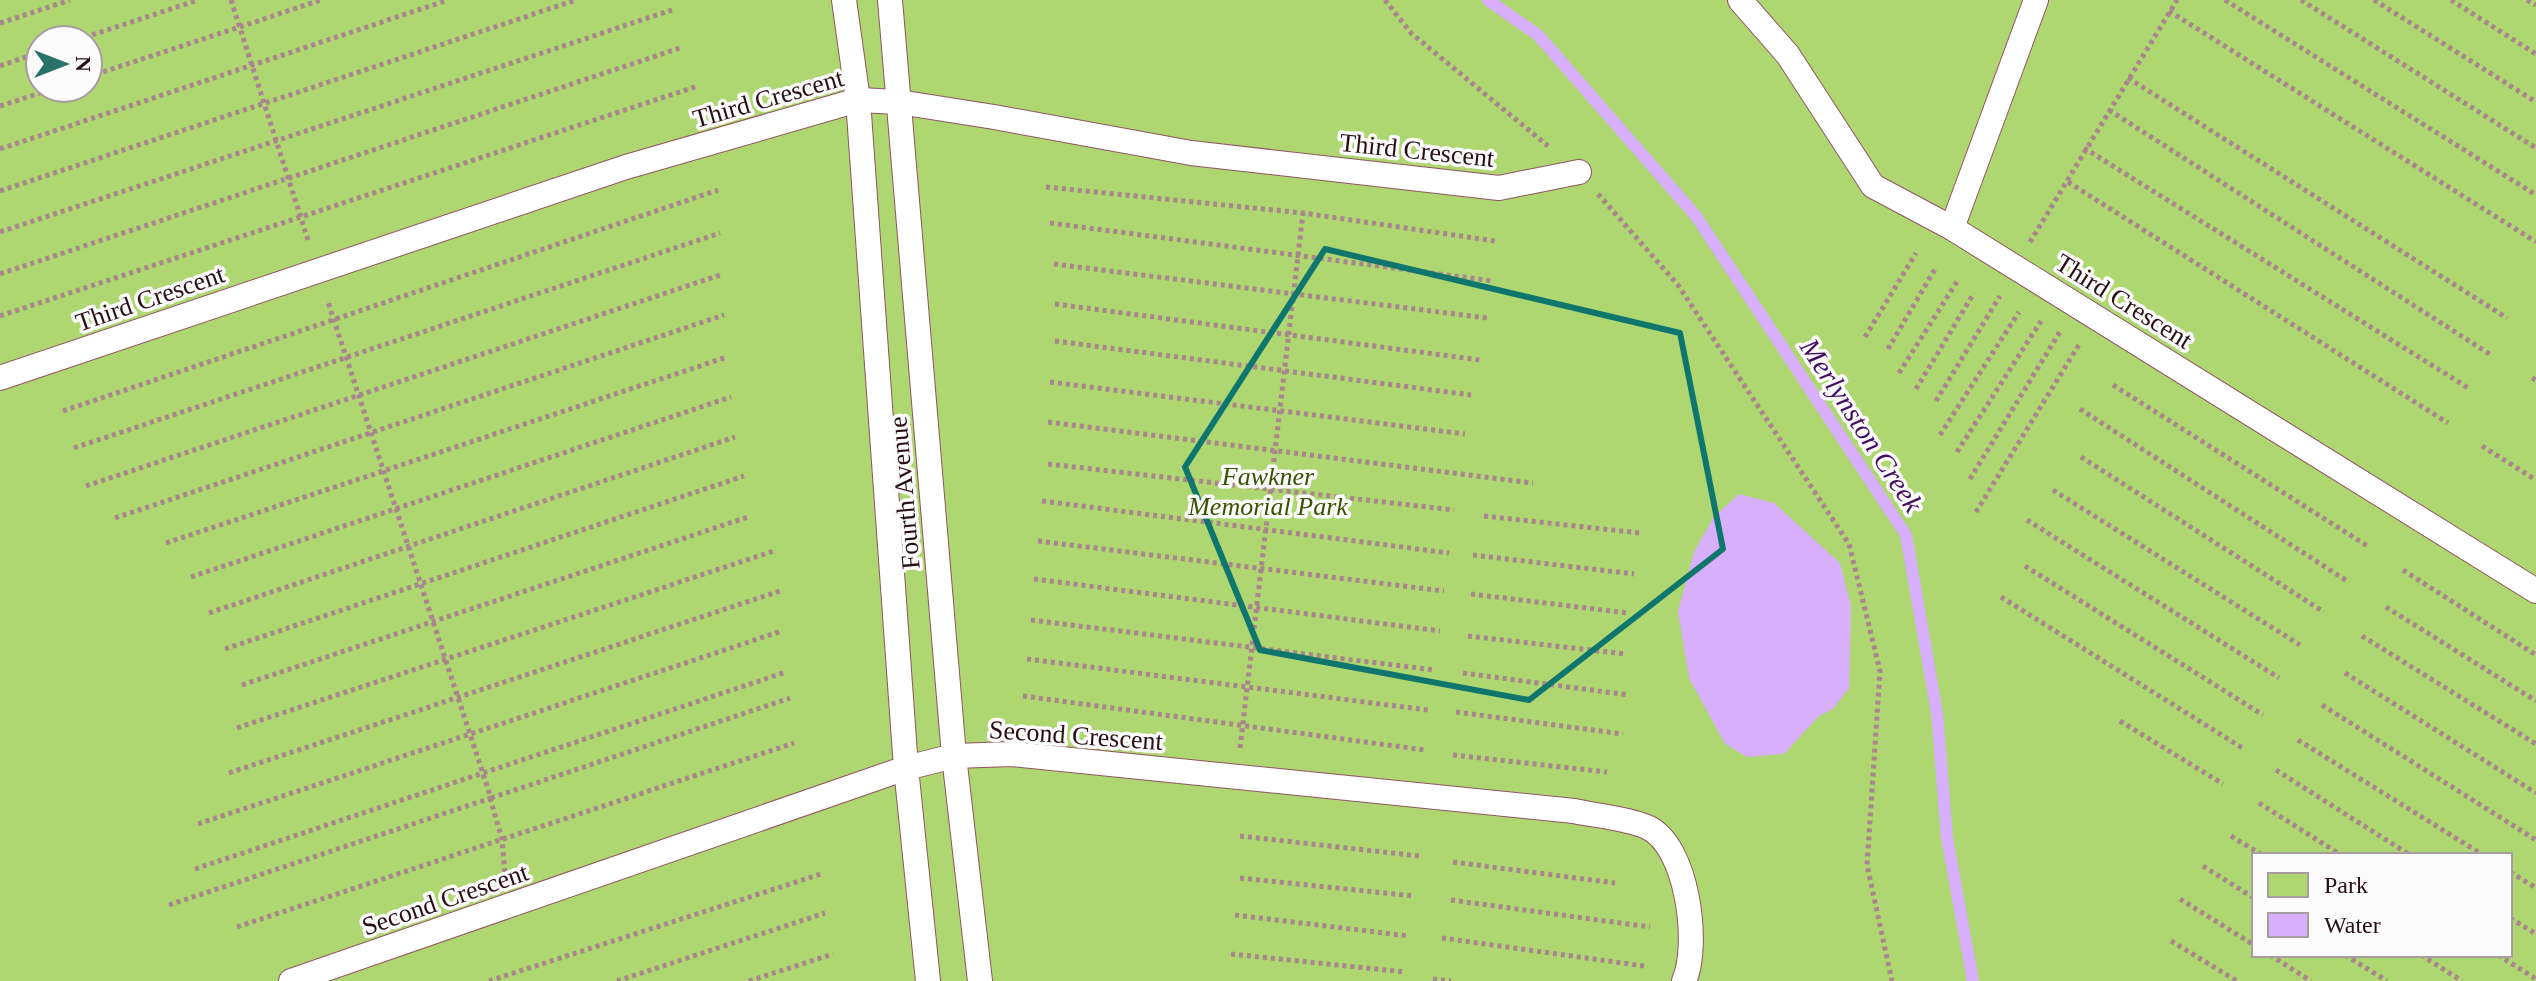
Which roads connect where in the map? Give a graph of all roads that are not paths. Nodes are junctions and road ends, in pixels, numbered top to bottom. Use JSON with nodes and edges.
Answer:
{"nodes":[{"id":1,"x":844,"y":0,"type":"edge"},
{"id":2,"x":890,"y":0,"type":"edge"},
{"id":3,"x":1740,"y":0,"type":"edge"},
{"id":4,"x":2036,"y":0,"type":"edge"},
{"id":5,"x":858,"y":100,"type":"junction"},
{"id":6,"x":899,"y":102,"type":"junction"},
{"id":7,"x":1579,"y":172,"type":"road end"},
{"id":8,"x":1952,"y":228,"type":"junction"},
{"id":9,"x":0,"y":378,"type":"edge"},
{"id":10,"x":2536,"y":591,"type":"edge"},
{"id":11,"x":954,"y":756,"type":"junction"},
{"id":12,"x":906,"y":768,"type":"junction"},
{"id":13,"x":291,"y":981,"type":"edge"},
{"id":14,"x":928,"y":981,"type":"edge"},
{"id":15,"x":980,"y":981,"type":"edge"},
{"id":16,"x":1684,"y":981,"type":"edge"}],
"edges":[{"from":1,"to":5,"type":"lane","name":"Fourth Avenue"},
{"from":2,"to":6,"type":"lane","name":"Fourth Avenue"},
{"from":3,"to":8,"type":"lane","name":"Third Crescent"},
{"from":4,"to":8,"type":"lane"},
{"from":5,"to":6,"type":"lane","name":"Third Crescent"},
{"from":5,"to":9,"type":"lane","name":"Third Crescent"},
{"from":5,"to":12,"type":"lane","name":"Fourth Avenue"},
{"from":6,"to":7,"type":"lane","name":"Third Crescent"},
{"from":6,"to":11,"type":"lane","name":"Fourth Avenue"},
{"from":8,"to":10,"type":"lane","name":"Third Crescent"},
{"from":11,"to":12,"type":"lane","name":"Second Crescent"},
{"from":11,"to":15,"type":"lane","name":"Fourth Avenue"},
{"from":11,"to":16,"type":"lane","name":"Second Crescent"},
{"from":12,"to":13,"type":"lane","name":"Second Crescent"},
{"from":12,"to":14,"type":"lane","name":"Fourth Avenue"}]}
